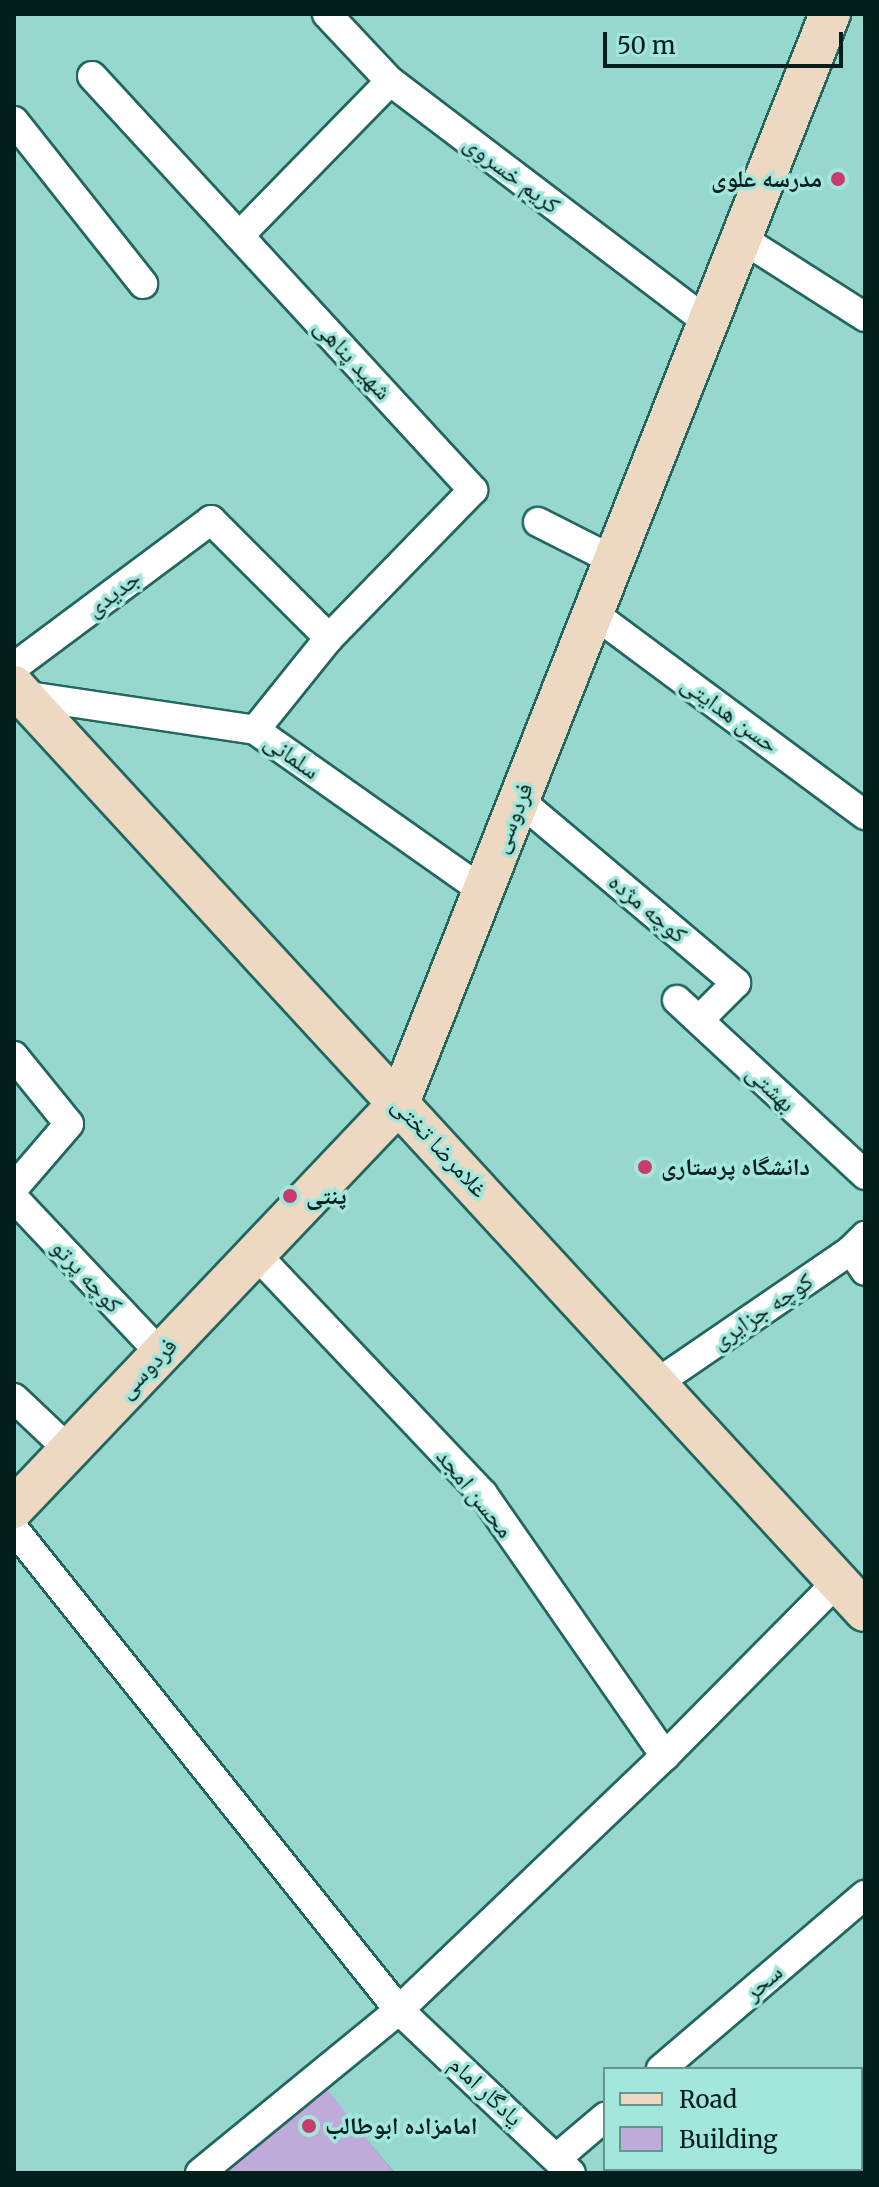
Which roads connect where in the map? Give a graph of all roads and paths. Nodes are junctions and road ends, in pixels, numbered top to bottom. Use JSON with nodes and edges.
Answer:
{"nodes":[{"id":1,"x":327,"y":14,"type":"edge"},
{"id":2,"x":830,"y":14,"type":"edge"},
{"id":3,"x":92,"y":76,"type":"dead end"},
{"id":4,"x":390,"y":81,"type":"junction"},
{"id":5,"x":14,"y":121,"type":"edge"},
{"id":6,"x":239,"y":236,"type":"junction"},
{"id":7,"x":741,"y":238,"type":"junction"},
{"id":8,"x":143,"y":284,"type":"dead end"},
{"id":9,"x":865,"y":317,"type":"edge"},
{"id":10,"x":708,"y":322,"type":"junction"},
{"id":11,"x":538,"y":522,"type":"dead end"},
{"id":12,"x":613,"y":560,"type":"junction"},
{"id":13,"x":593,"y":613,"type":"junction"},
{"id":14,"x":329,"y":638,"type":"junction"},
{"id":15,"x":17,"y":682,"type":"edge"},
{"id":16,"x":255,"y":730,"type":"junction"},
{"id":17,"x":519,"y":800,"type":"junction"},
{"id":18,"x":865,"y":815,"type":"edge"},
{"id":19,"x":483,"y":891,"type":"junction"},
{"id":20,"x":677,"y":1000,"type":"dead end"},
{"id":21,"x":699,"y":1020,"type":"junction"},
{"id":22,"x":14,"y":1056,"type":"edge"},
{"id":23,"x":399,"y":1103,"type":"junction"},
{"id":24,"x":865,"y":1175,"type":"edge"},
{"id":25,"x":14,"y":1188,"type":"edge"},
{"id":26,"x":14,"y":1198,"type":"edge"},
{"id":27,"x":860,"y":1252,"type":"edge"},
{"id":28,"x":256,"y":1254,"type":"junction"},
{"id":29,"x":161,"y":1354,"type":"junction"},
{"id":30,"x":657,"y":1383,"type":"junction"},
{"id":31,"x":14,"y":1398,"type":"edge"},
{"id":32,"x":69,"y":1450,"type":"junction"},
{"id":33,"x":14,"y":1508,"type":"edge"},
{"id":34,"x":14,"y":1529,"type":"edge"},
{"id":35,"x":838,"y":1581,"type":"junction"},
{"id":36,"x":865,"y":1611,"type":"edge"},
{"id":37,"x":665,"y":1756,"type":"junction"},
{"id":38,"x":865,"y":1895,"type":"edge"},
{"id":39,"x":399,"y":2010,"type":"junction"},
{"id":40,"x":663,"y":2067,"type":"edge"},
{"id":41,"x":603,"y":2119,"type":"edge"},
{"id":42,"x":565,"y":2165,"type":"edge"},
{"id":43,"x":200,"y":2173,"type":"edge"}],
"edges":[{"from":1,"to":4,"type":"street","name":"کریم خسروی"},
{"from":2,"to":7,"type":"street","name":"فردوسی"},
{"from":3,"to":6,"type":"street","name":"شهید پناهی"},
{"from":4,"to":6,"type":"street"},
{"from":4,"to":10,"type":"street","name":"کریم خسروی"},
{"from":5,"to":8,"type":"street"},
{"from":6,"to":14,"type":"street","name":"شهید پناهی"},
{"from":7,"to":9,"type":"street"},
{"from":7,"to":10,"type":"street","name":"فردوسی"},
{"from":10,"to":12,"type":"street","name":"فردوسی"},
{"from":11,"to":12,"type":"street"},
{"from":12,"to":13,"type":"street","name":"فردوسی"},
{"from":13,"to":17,"type":"street","name":"فردوسی"},
{"from":13,"to":18,"type":"street","name":"حسن هدایتی"},
{"from":14,"to":15,"type":"street","name":"جدیدی"},
{"from":14,"to":16,"type":"street"},
{"from":15,"to":16,"type":"street","name":"سلمانی"},
{"from":15,"to":23,"type":"street","name":"غلامرضا تختی"},
{"from":16,"to":19,"type":"street","name":"سلمانی"},
{"from":17,"to":19,"type":"street","name":"فردوسی"},
{"from":17,"to":21,"type":"street","name":"کوچه مژده"},
{"from":19,"to":23,"type":"street","name":"فردوسی"},
{"from":20,"to":21,"type":"street","name":"بهشتی"},
{"from":21,"to":24,"type":"street","name":"بهشتی"},
{"from":22,"to":25,"type":"street"},
{"from":23,"to":28,"type":"street","name":"فردوسی"},
{"from":23,"to":30,"type":"street","name":"غلامرضا تختی"},
{"from":26,"to":29,"type":"street","name":"کوچه پرتو"},
{"from":27,"to":30,"type":"street","name":"کوچه جزایری"},
{"from":28,"to":29,"type":"street","name":"فردوسی"},
{"from":28,"to":37,"type":"street","name":"محسن امجد"},
{"from":29,"to":32,"type":"street","name":"فردوسی"},
{"from":30,"to":35,"type":"street","name":"غلامرضا تختی"},
{"from":31,"to":32,"type":"street"},
{"from":32,"to":33,"type":"street","name":"فردوسی"},
{"from":34,"to":39,"type":"street","name":"یادگار امام"},
{"from":35,"to":36,"type":"street","name":"غلامرضا تختی"},
{"from":35,"to":37,"type":"street"},
{"from":37,"to":39,"type":"street"},
{"from":38,"to":40,"type":"street","name":"سحر"},
{"from":39,"to":42,"type":"street","name":"یادگار امام"},
{"from":39,"to":43,"type":"street"},
{"from":41,"to":42,"type":"street"}]}
